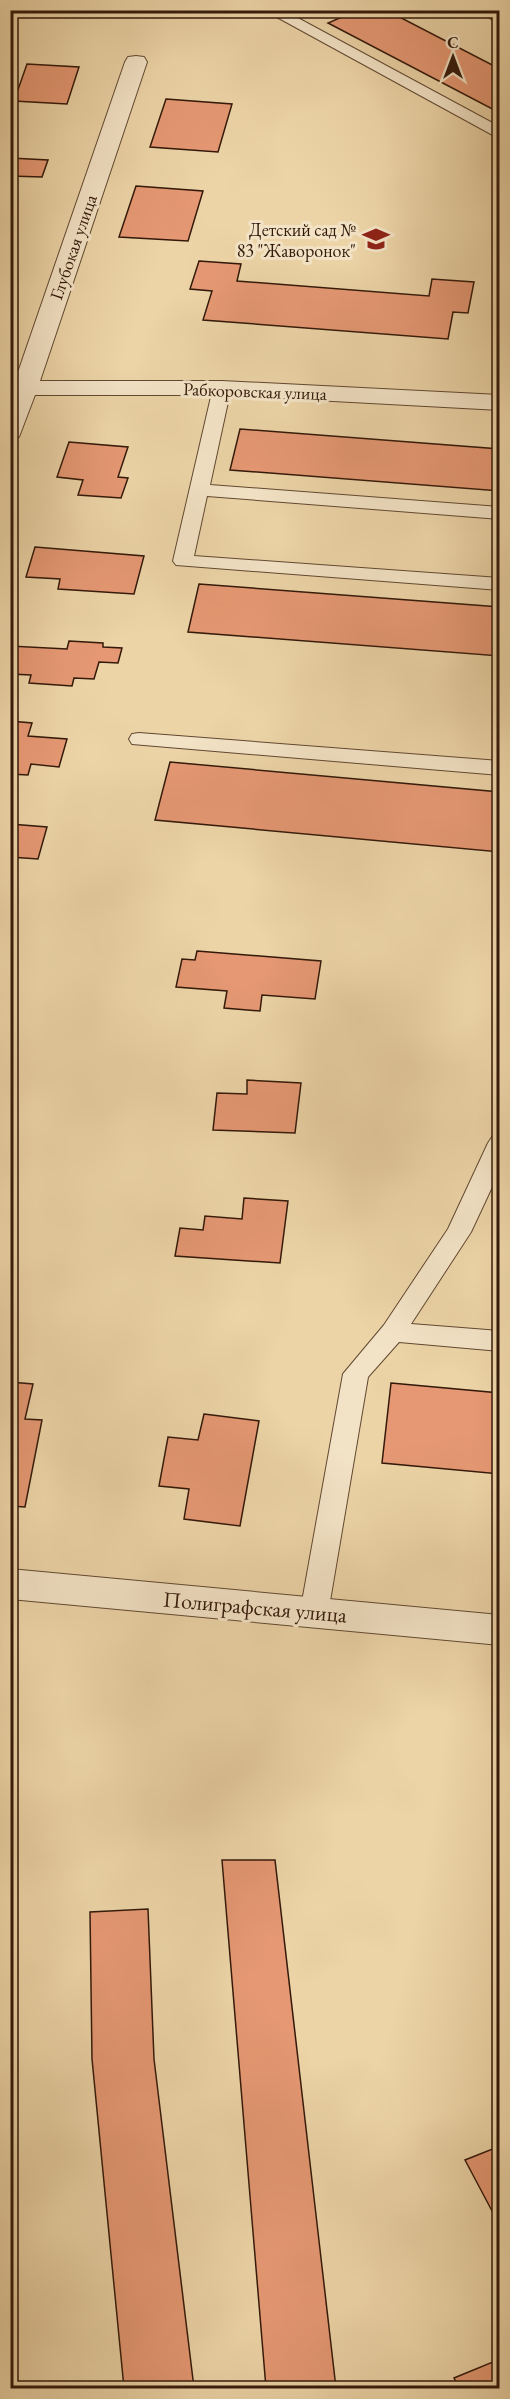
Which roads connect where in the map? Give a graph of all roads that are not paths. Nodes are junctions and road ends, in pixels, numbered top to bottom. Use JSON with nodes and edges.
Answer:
{"nodes":[{"id":1,"x":271,"y":10,"type":"edge"},
{"id":2,"x":482,"y":10,"type":"edge"},
{"id":3,"x":304,"y":14,"type":"dead end"},
{"id":4,"x":500,"y":19,"type":"edge"},
{"id":5,"x":288,"y":20,"type":"junction"},
{"id":6,"x":136,"y":62,"type":"dead end"},
{"id":7,"x":500,"y":134,"type":"edge"},
{"id":8,"x":18,"y":388,"type":"edge"},
{"id":9,"x":222,"y":388,"type":"junction"},
{"id":10,"x":500,"y":403,"type":"edge"},
{"id":11,"x":10,"y":432,"type":"edge"},
{"id":12,"x":201,"y":490,"type":"junction"},
{"id":13,"x":500,"y":513,"type":"edge"},
{"id":14,"x":500,"y":584,"type":"edge"},
{"id":15,"x":139,"y":739,"type":"dead end"},
{"id":16,"x":500,"y":768,"type":"edge"},
{"id":17,"x":500,"y":1143,"type":"edge"},
{"id":18,"x":393,"y":1332,"type":"junction"},
{"id":19,"x":500,"y":1341,"type":"edge"},
{"id":20,"x":10,"y":1584,"type":"edge"},
{"id":21,"x":314,"y":1613,"type":"junction"},
{"id":22,"x":500,"y":1630,"type":"edge"}],
"edges":[{"from":1,"to":5,"type":"lane"},
{"from":2,"to":4,"type":"lane"},
{"from":3,"to":5,"type":"lane"},
{"from":5,"to":7,"type":"lane"},
{"from":6,"to":8,"type":"street","name":"Глубокая улица"},
{"from":8,"to":9,"type":"street","name":"Рабкоровская улица"},
{"from":8,"to":11,"type":"street","name":"Глубокая улица"},
{"from":9,"to":10,"type":"street","name":"Рабкоровская улица"},
{"from":9,"to":12,"type":"lane"},
{"from":12,"to":13,"type":"lane"},
{"from":12,"to":14,"type":"lane"},
{"from":15,"to":16,"type":"lane"},
{"from":17,"to":18,"type":"lane"},
{"from":18,"to":19,"type":"lane"},
{"from":18,"to":21,"type":"lane"},
{"from":20,"to":21,"type":"street","name":"Полиграфская улица"},
{"from":21,"to":22,"type":"street","name":"Полиграфская улица"}]}
